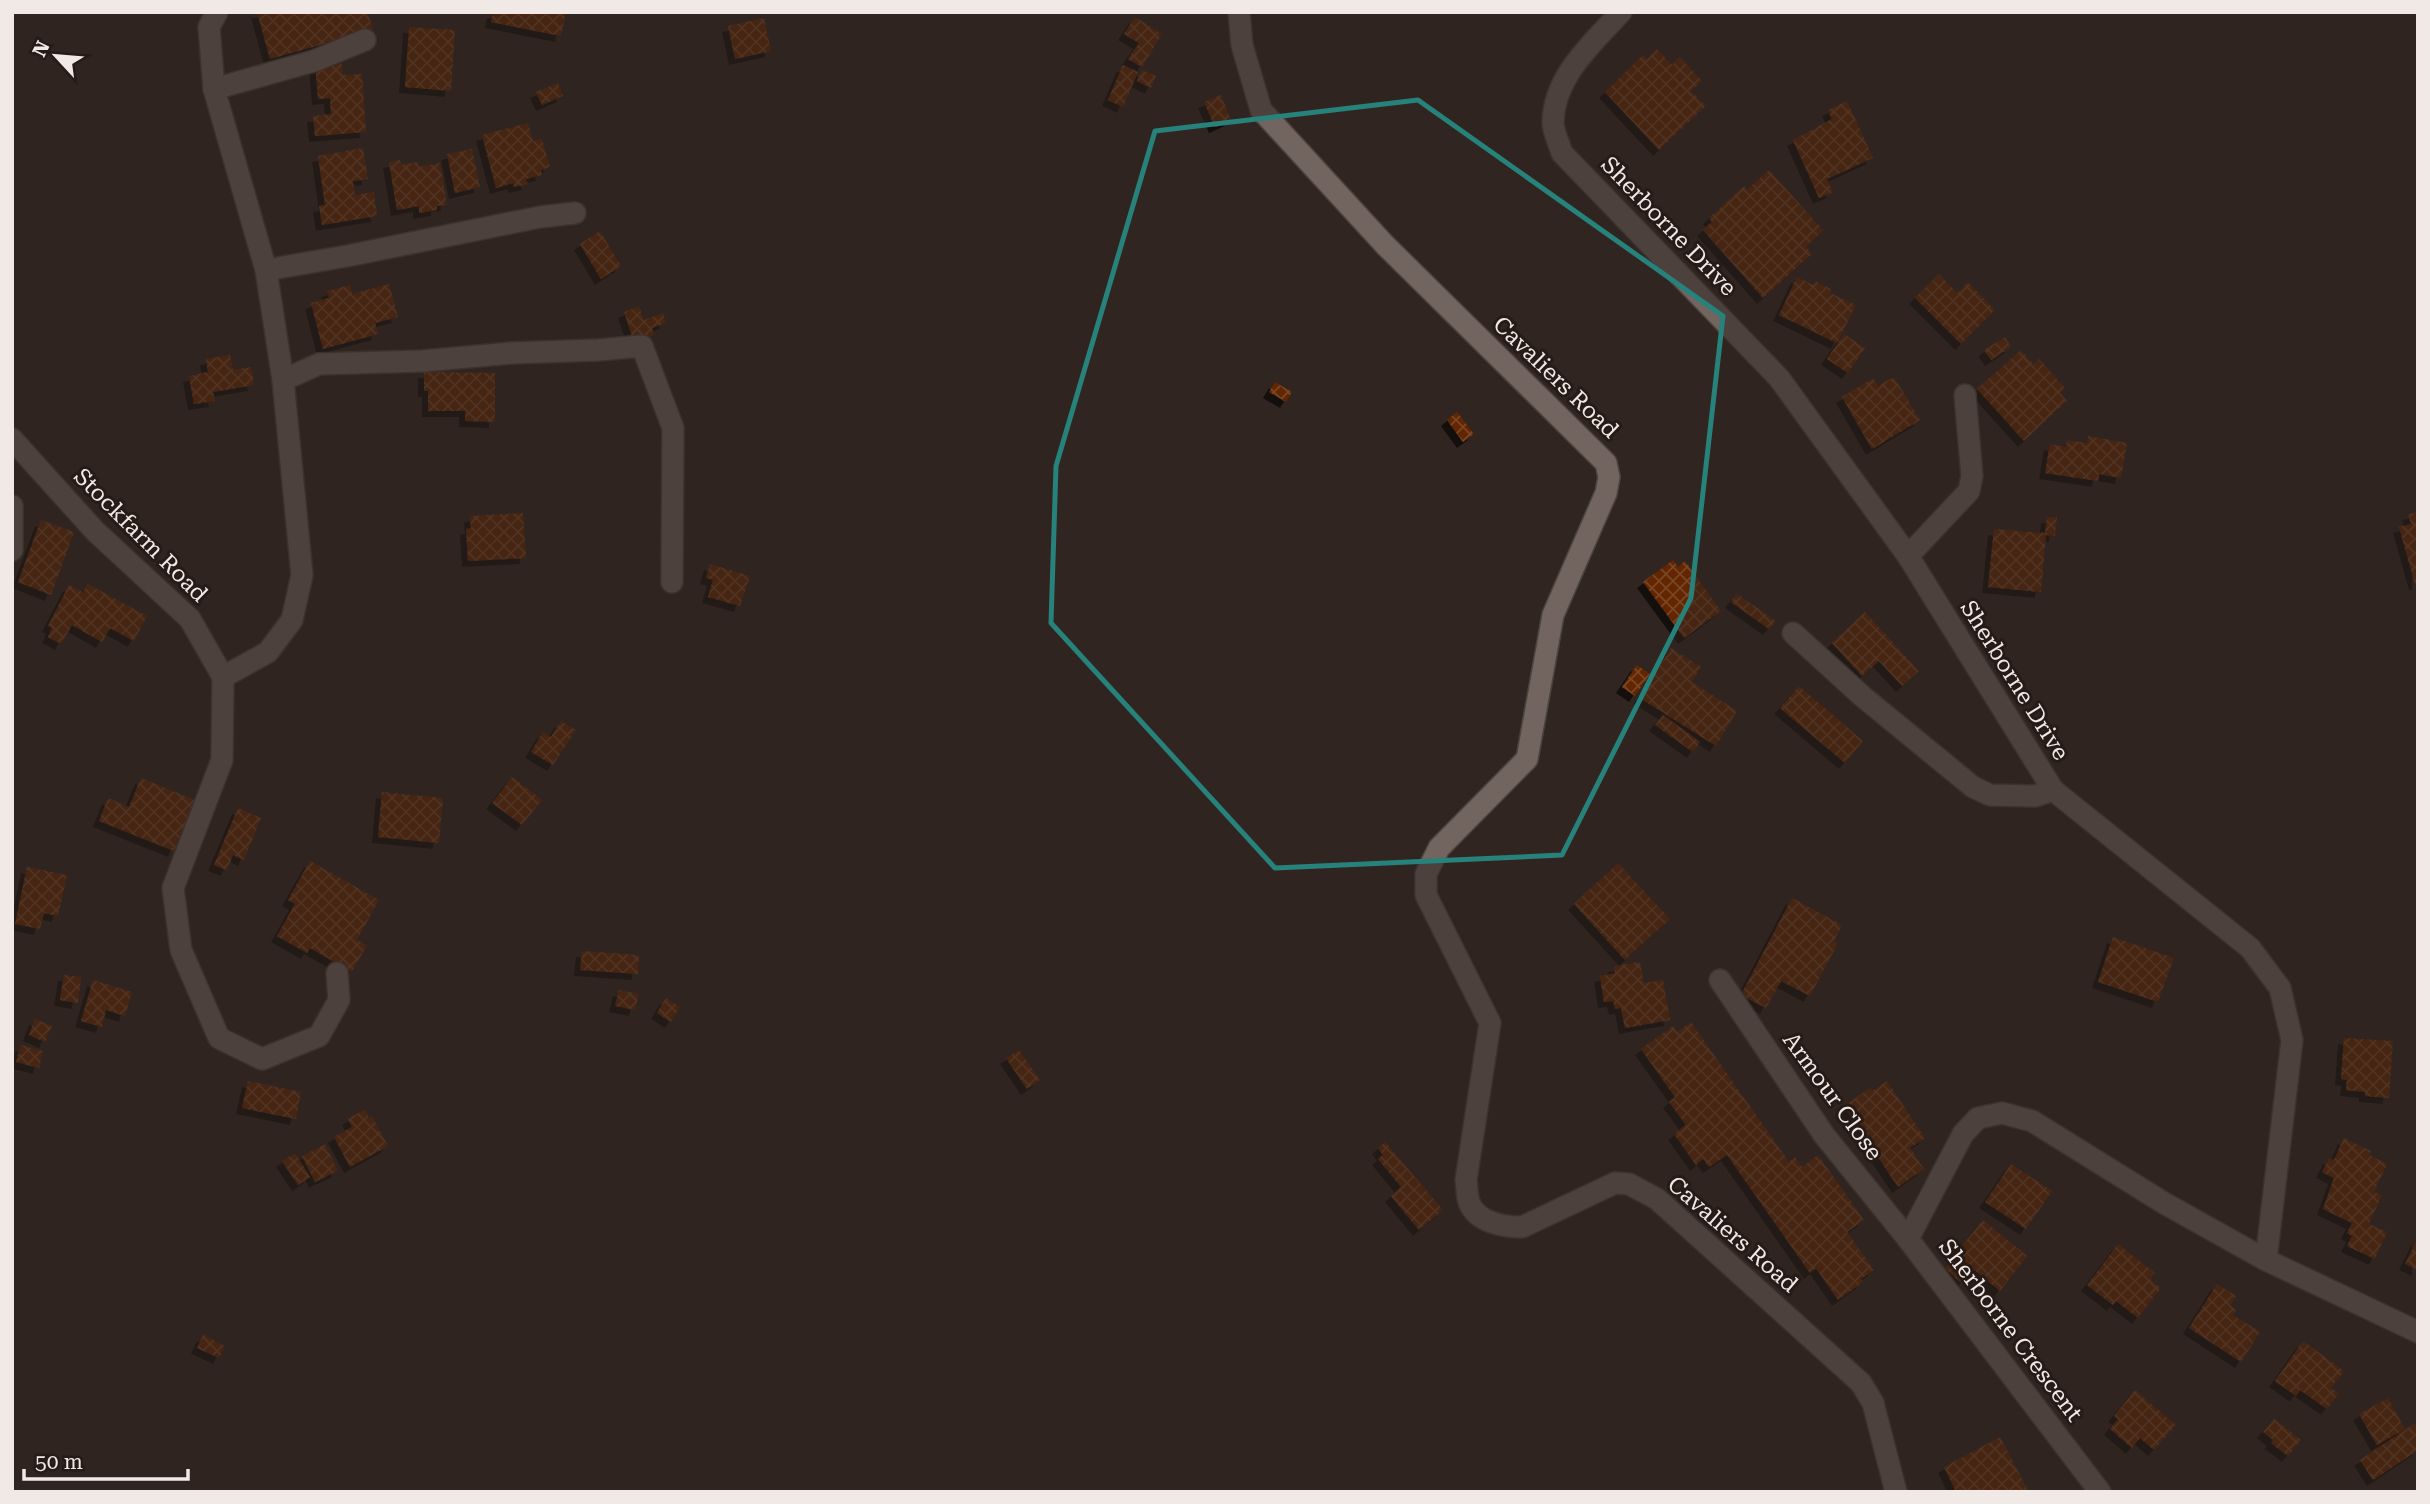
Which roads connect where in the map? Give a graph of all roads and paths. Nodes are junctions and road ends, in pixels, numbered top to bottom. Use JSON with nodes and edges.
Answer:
{"nodes":[{"id":1,"x":217,"y":12,"type":"edge"},
{"id":2,"x":1238,"y":12,"type":"edge"},
{"id":3,"x":1621,"y":12,"type":"edge"},
{"id":4,"x":365,"y":40,"type":"dead end"},
{"id":5,"x":214,"y":89,"type":"junction"},
{"id":6,"x":575,"y":214,"type":"dead end"},
{"id":7,"x":267,"y":270,"type":"junction"},
{"id":8,"x":283,"y":380,"type":"junction"},
{"id":9,"x":1965,"y":395,"type":"dead end"},
{"id":10,"x":12,"y":439,"type":"edge"},
{"id":11,"x":12,"y":506,"type":"edge"},
{"id":12,"x":12,"y":550,"type":"edge"},
{"id":13,"x":1908,"y":556,"type":"junction"},
{"id":14,"x":672,"y":582,"type":"dead end"},
{"id":15,"x":1793,"y":633,"type":"dead end"},
{"id":16,"x":223,"y":677,"type":"junction"},
{"id":17,"x":2053,"y":790,"type":"junction"},
{"id":18,"x":337,"y":973,"type":"dead end"},
{"id":19,"x":1720,"y":980,"type":"dead end"},
{"id":20,"x":1908,"y":1240,"type":"junction"},
{"id":21,"x":2266,"y":1260,"type":"junction"},
{"id":22,"x":2418,"y":1332,"type":"edge"},
{"id":23,"x":1896,"y":1492,"type":"edge"},
{"id":24,"x":2100,"y":1492,"type":"edge"}],
"edges":[{"from":1,"to":5,"type":"street"},
{"from":2,"to":23,"type":"street","name":"Cavaliers Road"},
{"from":3,"to":13,"type":"street","name":"Sherborne Drive"},
{"from":4,"to":5,"type":"street"},
{"from":5,"to":7,"type":"street"},
{"from":6,"to":7,"type":"street"},
{"from":7,"to":8,"type":"street"},
{"from":8,"to":14,"type":"street"},
{"from":8,"to":16,"type":"street"},
{"from":9,"to":13,"type":"street"},
{"from":10,"to":16,"type":"street","name":"Stockfarm Road"},
{"from":11,"to":12,"type":"street"},
{"from":13,"to":17,"type":"street","name":"Sherborne Drive"},
{"from":15,"to":17,"type":"street"},
{"from":16,"to":18,"type":"street"},
{"from":17,"to":21,"type":"street","name":"Sherborne Drive"},
{"from":19,"to":20,"type":"street","name":"Armour Close"},
{"from":20,"to":21,"type":"street","name":"Sherborne Crescent"},
{"from":20,"to":24,"type":"street","name":"Sherborne Crescent"},
{"from":21,"to":22,"type":"street"}]}
